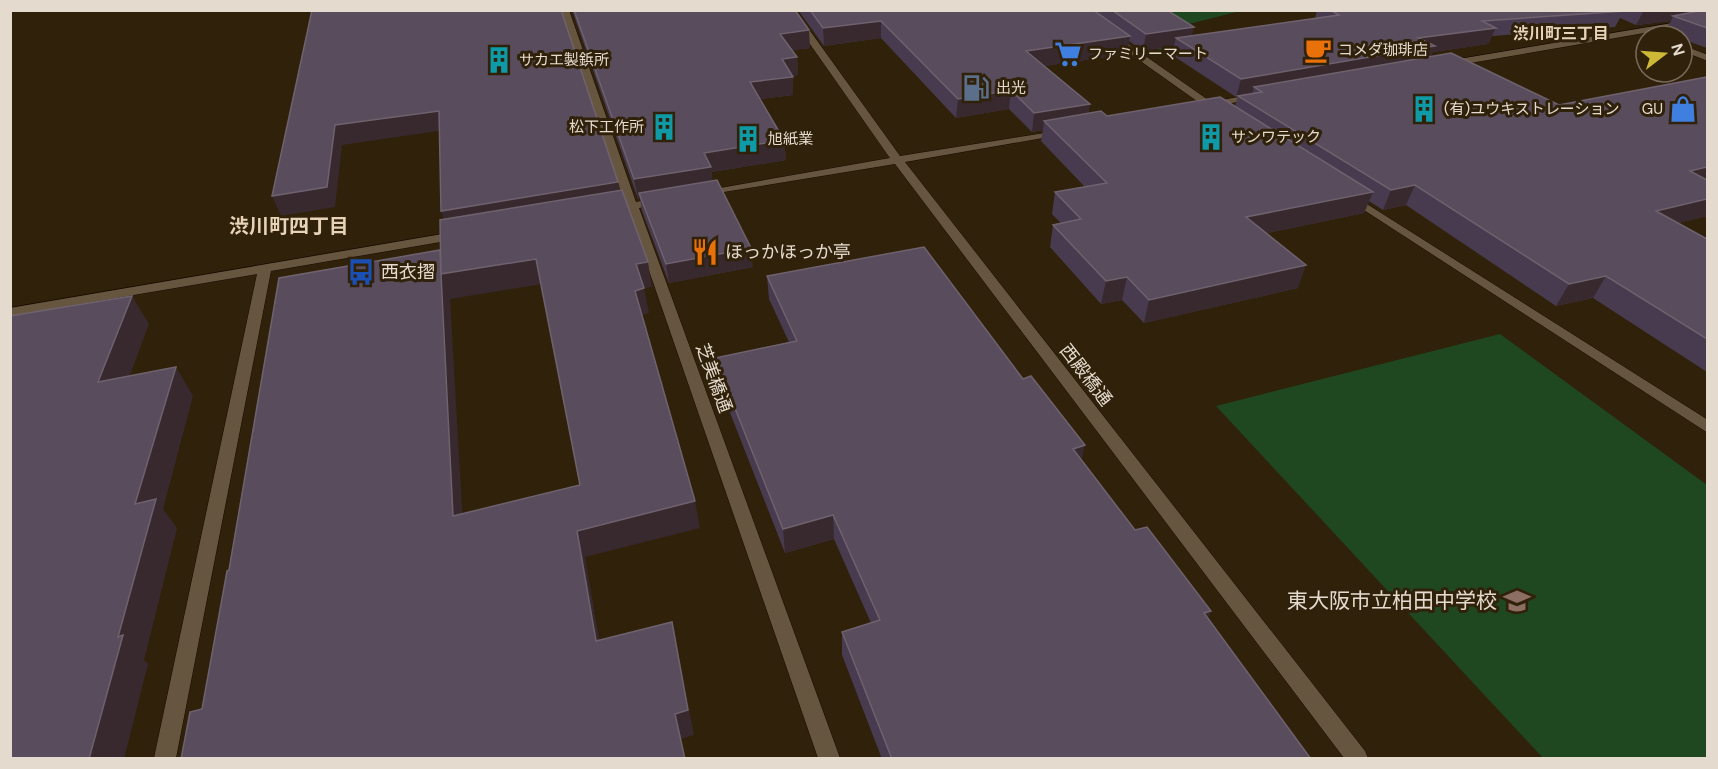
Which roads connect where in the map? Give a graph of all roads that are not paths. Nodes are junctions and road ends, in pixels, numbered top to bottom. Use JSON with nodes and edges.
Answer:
{"nodes":[{"id":1,"x":565,"y":10,"type":"edge"},
{"id":2,"x":790,"y":10,"type":"edge"},
{"id":3,"x":1707,"y":19,"type":"edge"},
{"id":4,"x":1617,"y":23,"type":"edge"},
{"id":5,"x":1678,"y":24,"type":"edge"},
{"id":6,"x":1634,"y":29,"type":"edge"},
{"id":7,"x":1103,"y":31,"type":"edge"},
{"id":8,"x":1634,"y":32,"type":"edge"},
{"id":9,"x":1436,"y":66,"type":"edge"},
{"id":10,"x":1265,"y":95,"type":"edge"},
{"id":11,"x":1202,"y":106,"type":"junction"},
{"id":12,"x":1228,"y":118,"type":"edge"},
{"id":13,"x":1070,"y":130,"type":"edge"},
{"id":14,"x":898,"y":161,"type":"junction"},
{"id":15,"x":1338,"y":189,"type":"edge"},
{"id":16,"x":632,"y":206,"type":"junction"},
{"id":17,"x":597,"y":212,"type":"edge"},
{"id":18,"x":471,"y":233,"type":"edge"},
{"id":19,"x":265,"y":268,"type":"junction"},
{"id":20,"x":10,"y":312,"type":"edge"},
{"id":21,"x":1707,"y":428,"type":"edge"},
{"id":22,"x":165,"y":759,"type":"edge"},
{"id":23,"x":829,"y":759,"type":"edge"},
{"id":24,"x":1357,"y":759,"type":"edge"}],
"edges":[{"from":1,"to":16,"type":"street","name":"芝美橋通"},
{"from":2,"to":14,"type":"street","name":"西殿橋通"},
{"from":3,"to":5,"type":"street"},
{"from":4,"to":6,"type":"street"},
{"from":7,"to":11,"type":"street"},
{"from":8,"to":9,"type":"street"},
{"from":10,"to":11,"type":"street"},
{"from":11,"to":12,"type":"street"},
{"from":13,"to":14,"type":"street"},
{"from":14,"to":16,"type":"street"},
{"from":14,"to":24,"type":"street","name":"西殿橋通"},
{"from":15,"to":21,"type":"street"},
{"from":16,"to":17,"type":"street"},
{"from":16,"to":23,"type":"street","name":"芝美橋通"},
{"from":18,"to":19,"type":"street"},
{"from":19,"to":20,"type":"street"},
{"from":19,"to":22,"type":"street"}]}
